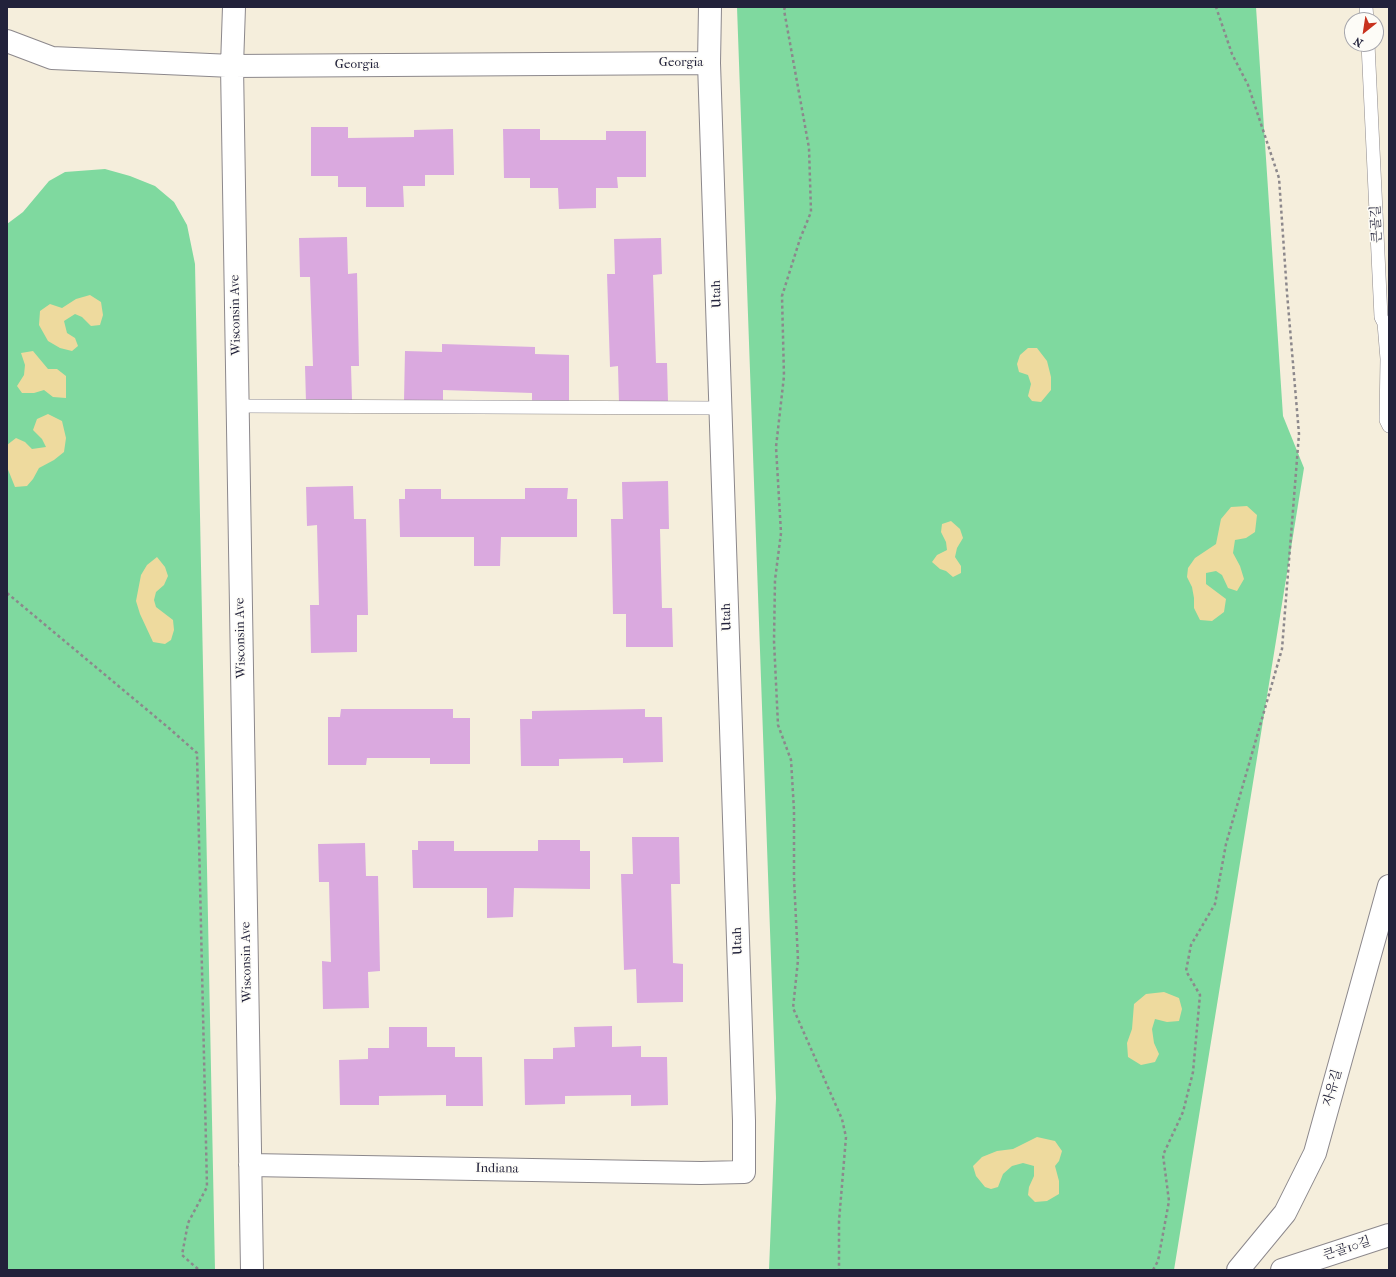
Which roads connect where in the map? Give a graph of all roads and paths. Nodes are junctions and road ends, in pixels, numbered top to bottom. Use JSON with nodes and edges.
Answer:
{"nodes":[{"id":1,"x":234,"y":7,"type":"edge"},
{"id":2,"x":710,"y":7,"type":"edge"},
{"id":3,"x":785,"y":7,"type":"edge"},
{"id":4,"x":1216,"y":7,"type":"edge"},
{"id":5,"x":8,"y":43,"type":"edge"},
{"id":6,"x":1368,"y":52,"type":"edge"},
{"id":7,"x":709,"y":63,"type":"junction"},
{"id":8,"x":232,"y":66,"type":"junction"},
{"id":9,"x":1386,"y":323,"type":"edge"},
{"id":10,"x":237,"y":406,"type":"junction"},
{"id":11,"x":720,"y":408,"type":"junction"},
{"id":12,"x":1389,"y":426,"type":"edge"},
{"id":13,"x":7,"y":593,"type":"edge"},
{"id":14,"x":1389,"y":886,"type":"edge"},
{"id":15,"x":250,"y":1165,"type":"junction"},
{"id":16,"x":744,"y":1172,"type":"joint"},
{"id":17,"x":1389,"y":1235,"type":"edge"},
{"id":18,"x":199,"y":1270,"type":"edge"},
{"id":19,"x":252,"y":1270,"type":"edge"},
{"id":20,"x":839,"y":1270,"type":"edge"},
{"id":21,"x":1153,"y":1270,"type":"edge"},
{"id":22,"x":1238,"y":1270,"type":"edge"},
{"id":23,"x":1282,"y":1270,"type":"edge"}],
"edges":[{"from":1,"to":8,"type":"street","name":"Wisconsin Ave"},
{"from":2,"to":7,"type":"street","name":"Utah"},
{"from":3,"to":20,"type":"path"},
{"from":4,"to":21,"type":"path"},
{"from":5,"to":8,"type":"street","name":"Georgia"},
{"from":6,"to":9,"type":"lane","name":"큰골길"},
{"from":7,"to":8,"type":"street","name":"Georgia"},
{"from":7,"to":11,"type":"street","name":"Utah"},
{"from":8,"to":10,"type":"street","name":"Wisconsin Ave"},
{"from":9,"to":12,"type":"lane","name":"큰골길"},
{"from":10,"to":11,"type":"lane"},
{"from":10,"to":15,"type":"street","name":"Wisconsin Ave"},
{"from":11,"to":16,"type":"street","name":"Utah"},
{"from":13,"to":18,"type":"path"},
{"from":14,"to":22,"type":"street","name":"자유길"},
{"from":15,"to":16,"type":"street","name":"Indiana"},
{"from":15,"to":19,"type":"street","name":"Wisconsin Ave"},
{"from":17,"to":23,"type":"street","name":"큰골10길"}]}
